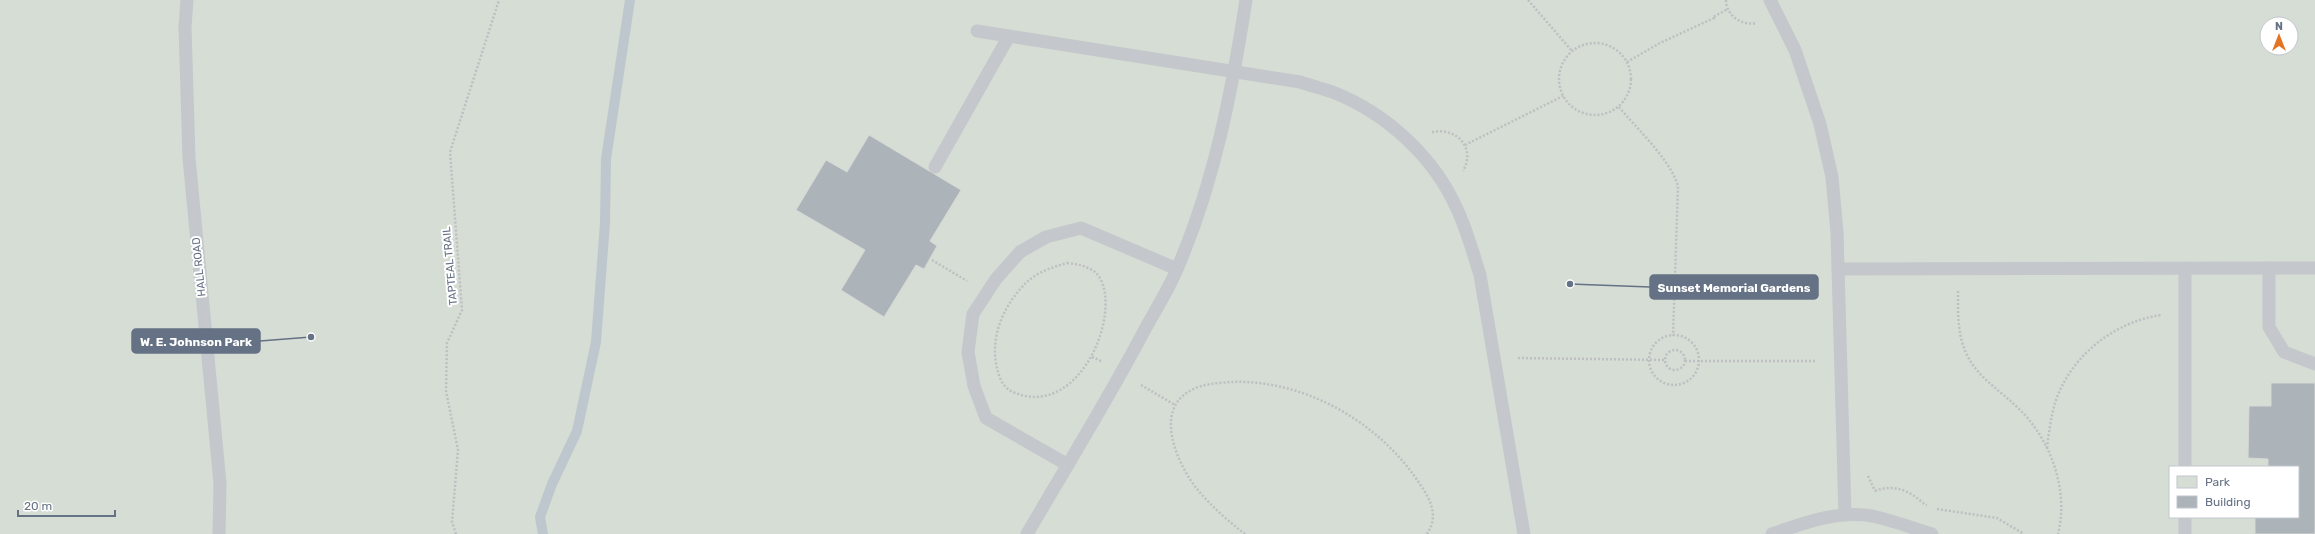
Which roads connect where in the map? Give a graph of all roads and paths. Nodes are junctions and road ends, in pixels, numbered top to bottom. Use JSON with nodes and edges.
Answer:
{"nodes":[{"id":1,"x":187,"y":0,"type":"edge"},
{"id":2,"x":499,"y":0,"type":"edge"},
{"id":3,"x":1246,"y":0,"type":"edge"},
{"id":4,"x":1528,"y":0,"type":"edge"},
{"id":5,"x":1726,"y":0,"type":"edge"},
{"id":6,"x":1770,"y":0,"type":"edge"},
{"id":7,"x":1728,"y":9,"type":"junction"},
{"id":8,"x":1778,"y":15,"type":"junction"},
{"id":9,"x":977,"y":31,"type":"dead end"},
{"id":10,"x":1010,"y":36,"type":"junction"},
{"id":11,"x":1572,"y":51,"type":"junction"},
{"id":12,"x":1627,"y":62,"type":"junction"},
{"id":13,"x":1234,"y":71,"type":"junction"},
{"id":14,"x":1563,"y":96,"type":"junction"},
{"id":15,"x":1619,"y":107,"type":"junction"},
{"id":16,"x":1465,"y":146,"type":"dead end"},
{"id":17,"x":935,"y":167,"type":"dead end"},
{"id":18,"x":2269,"y":268,"type":"junction"},
{"id":19,"x":2315,"y":268,"type":"edge"},
{"id":20,"x":1177,"y":269,"type":"junction"},
{"id":21,"x":1838,"y":269,"type":"junction"},
{"id":22,"x":1959,"y":269,"type":"junction"},
{"id":23,"x":2185,"y":269,"type":"junction"},
{"id":24,"x":2185,"y":312,"type":"junction"},
{"id":25,"x":1674,"y":336,"type":"junction"},
{"id":26,"x":1092,"y":357,"type":"joint"},
{"id":27,"x":1494,"y":357,"type":"junction"},
{"id":28,"x":1650,"y":360,"type":"junction"},
{"id":29,"x":1664,"y":360,"type":"junction"},
{"id":30,"x":1685,"y":360,"type":"junction"},
{"id":31,"x":1699,"y":360,"type":"junction"},
{"id":32,"x":1840,"y":362,"type":"junction"},
{"id":33,"x":2315,"y":364,"type":"edge"},
{"id":34,"x":2047,"y":448,"type":"junction"},
{"id":35,"x":1068,"y":464,"type":"junction"},
{"id":36,"x":2185,"y":466,"type":"edge"},
{"id":37,"x":1875,"y":491,"type":"dead end"},
{"id":38,"x":1845,"y":515,"type":"junction"},
{"id":39,"x":2185,"y":518,"type":"edge"},
{"id":40,"x":219,"y":534,"type":"edge"},
{"id":41,"x":456,"y":534,"type":"edge"},
{"id":42,"x":1027,"y":534,"type":"edge"},
{"id":43,"x":1245,"y":534,"type":"edge"},
{"id":44,"x":1427,"y":534,"type":"edge"},
{"id":45,"x":1524,"y":534,"type":"edge"},
{"id":46,"x":1772,"y":534,"type":"edge"},
{"id":47,"x":1932,"y":534,"type":"edge"},
{"id":48,"x":2024,"y":534,"type":"edge"},
{"id":49,"x":2058,"y":534,"type":"edge"},
{"id":50,"x":2185,"y":534,"type":"edge"}],
"edges":[{"from":1,"to":40,"type":"lane","name":"HALL ROAD"},
{"from":2,"to":41,"type":"path","name":"TAPTEAL TRAIL"},
{"from":3,"to":13,"type":"lane"},
{"from":4,"to":11,"type":"path"},
{"from":5,"to":7,"type":"path"},
{"from":6,"to":8,"type":"lane"},
{"from":7,"to":8,"type":"path"},
{"from":7,"to":12,"type":"path"},
{"from":8,"to":21,"type":"lane"},
{"from":9,"to":10,"type":"lane"},
{"from":10,"to":13,"type":"lane"},
{"from":10,"to":17,"type":"lane"},
{"from":11,"to":12,"type":"path"},
{"from":11,"to":14,"type":"path"},
{"from":12,"to":15,"type":"path"},
{"from":13,"to":20,"type":"lane"},
{"from":13,"to":27,"type":"lane"},
{"from":14,"to":15,"type":"path"},
{"from":14,"to":16,"type":"path"},
{"from":15,"to":25,"type":"path"},
{"from":18,"to":19,"type":"lane"},
{"from":18,"to":23,"type":"lane"},
{"from":18,"to":33,"type":"lane"},
{"from":20,"to":35,"type":"lane"},
{"from":20,"to":35,"type":"lane"},
{"from":21,"to":22,"type":"lane"},
{"from":21,"to":32,"type":"lane"},
{"from":22,"to":23,"type":"lane"},
{"from":22,"to":34,"type":"path"},
{"from":23,"to":24,"type":"lane"},
{"from":24,"to":34,"type":"path"},
{"from":24,"to":36,"type":"lane"},
{"from":25,"to":28,"type":"path"},
{"from":25,"to":31,"type":"path"},
{"from":26,"to":26,"type":"path"},
{"from":27,"to":28,"type":"path"},
{"from":27,"to":45,"type":"lane"},
{"from":28,"to":29,"type":"path"},
{"from":28,"to":31,"type":"path"},
{"from":29,"to":30,"type":"path"},
{"from":29,"to":30,"type":"path"},
{"from":30,"to":31,"type":"path"},
{"from":31,"to":32,"type":"path"},
{"from":32,"to":38,"type":"lane"},
{"from":34,"to":49,"type":"path"},
{"from":35,"to":42,"type":"lane"},
{"from":37,"to":48,"type":"path"},
{"from":38,"to":46,"type":"lane"},
{"from":38,"to":47,"type":"lane"},
{"from":39,"to":50,"type":"lane"},
{"from":43,"to":44,"type":"path"}]}
